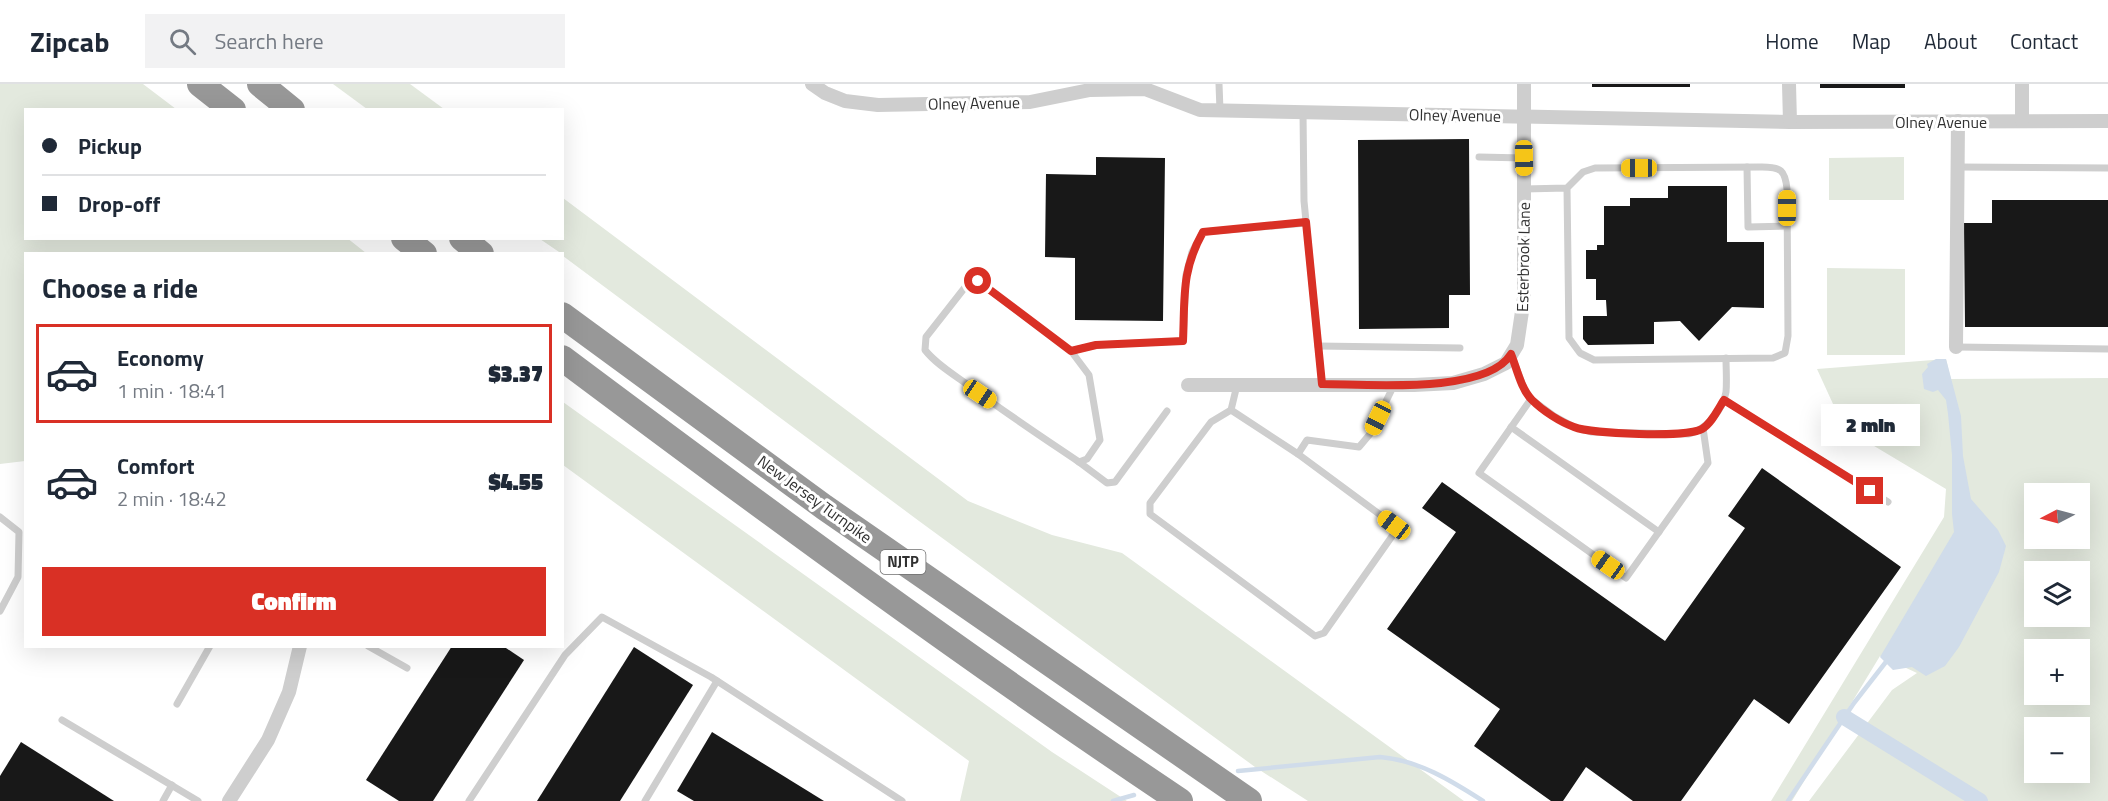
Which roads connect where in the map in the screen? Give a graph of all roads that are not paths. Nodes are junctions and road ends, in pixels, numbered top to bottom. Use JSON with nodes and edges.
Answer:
{"nodes":[{"id":1,"x":200,"y":84,"type":"edge"},
{"id":2,"x":260,"y":84,"type":"edge"},
{"id":3,"x":812,"y":84,"type":"edge"},
{"id":4,"x":1219,"y":84,"type":"edge"},
{"id":5,"x":1524,"y":84,"type":"edge"},
{"id":6,"x":1789,"y":84,"type":"edge"},
{"id":7,"x":2022,"y":84,"type":"edge"},
{"id":8,"x":230,"y":108,"type":"edge"},
{"id":9,"x":290,"y":108,"type":"edge"},
{"id":10,"x":1220,"y":110,"type":"junction"},
{"id":11,"x":1303,"y":112,"type":"junction"},
{"id":12,"x":1524,"y":117,"type":"junction"},
{"id":13,"x":2108,"y":121,"type":"edge"},
{"id":14,"x":1790,"y":122,"type":"junction"},
{"id":15,"x":1958,"y":122,"type":"junction"},
{"id":16,"x":2022,"y":122,"type":"junction"},
{"id":17,"x":1479,"y":157,"type":"dead end"},
{"id":18,"x":1524,"y":158,"type":"junction"},
{"id":19,"x":1747,"y":167,"type":"junction"},
{"id":20,"x":1957,"y":167,"type":"junction"},
{"id":21,"x":2108,"y":168,"type":"edge"},
{"id":22,"x":1567,"y":188,"type":"junction"},
{"id":23,"x":1524,"y":189,"type":"junction"},
{"id":24,"x":1306,"y":222,"type":"junction"},
{"id":25,"x":1787,"y":226,"type":"junction"},
{"id":26,"x":406,"y":240,"type":"edge"},
{"id":27,"x":464,"y":240,"type":"edge"},
{"id":28,"x":422,"y":252,"type":"edge"},
{"id":29,"x":479,"y":252,"type":"edge"},
{"id":30,"x":564,"y":316,"type":"edge"},
{"id":31,"x":1318,"y":346,"type":"junction"},
{"id":32,"x":1956,"y":347,"type":"joint"},
{"id":33,"x":1460,"y":348,"type":"dead end"},
{"id":34,"x":2108,"y":349,"type":"edge"},
{"id":35,"x":1071,"y":351,"type":"junction"},
{"id":36,"x":1511,"y":355,"type":"junction"},
{"id":37,"x":1726,"y":358,"type":"junction"},
{"id":38,"x":564,"y":359,"type":"edge"},
{"id":39,"x":1237,"y":384,"type":"junction"},
{"id":40,"x":1322,"y":384,"type":"junction"},
{"id":41,"x":1188,"y":385,"type":"dead end"},
{"id":42,"x":1394,"y":385,"type":"junction"},
{"id":43,"x":1531,"y":399,"type":"junction"},
{"id":44,"x":1724,"y":400,"type":"junction"},
{"id":45,"x":1231,"y":410,"type":"junction"},
{"id":46,"x":1167,"y":411,"type":"dead end"},
{"id":47,"x":1511,"y":427,"type":"junction"},
{"id":48,"x":1703,"y":428,"type":"junction"},
{"id":49,"x":1298,"y":454,"type":"junction"},
{"id":50,"x":1079,"y":462,"type":"junction"},
{"id":51,"x":1888,"y":502,"type":"dead end"},
{"id":52,"x":0,"y":517,"type":"edge"},
{"id":53,"x":1659,"y":532,"type":"junction"},
{"id":54,"x":0,"y":611,"type":"edge"},
{"id":55,"x":209,"y":648,"type":"edge"},
{"id":56,"x":300,"y":648,"type":"edge"},
{"id":57,"x":372,"y":648,"type":"edge"},
{"id":58,"x":407,"y":668,"type":"dead end"},
{"id":59,"x":717,"y":681,"type":"junction"},
{"id":60,"x":177,"y":704,"type":"dead end"},
{"id":61,"x":62,"y":720,"type":"dead end"},
{"id":62,"x":172,"y":785,"type":"junction"},
{"id":63,"x":163,"y":801,"type":"edge"},
{"id":64,"x":198,"y":801,"type":"edge"},
{"id":65,"x":228,"y":801,"type":"edge"},
{"id":66,"x":470,"y":801,"type":"edge"},
{"id":67,"x":645,"y":801,"type":"edge"},
{"id":68,"x":902,"y":801,"type":"edge"},
{"id":69,"x":1180,"y":801,"type":"edge"},
{"id":70,"x":1249,"y":801,"type":"edge"}],
"edges":[{"from":1,"to":8,"type":"highway"},
{"from":2,"to":9,"type":"highway"},
{"from":3,"to":10,"type":"street","name":"Olney Avenue"},
{"from":4,"to":10,"type":"lane"},
{"from":5,"to":12,"type":"street","name":"Esterbrook Lane"},
{"from":6,"to":14,"type":"street"},
{"from":7,"to":16,"type":"street"},
{"from":10,"to":11,"type":"street","name":"Olney Avenue"},
{"from":11,"to":12,"type":"street","name":"Olney Avenue"},
{"from":11,"to":24,"type":"lane"},
{"from":12,"to":14,"type":"street","name":"Olney Avenue"},
{"from":12,"to":18,"type":"street","name":"Esterbrook Lane"},
{"from":13,"to":16,"type":"street","name":"Olney Avenue"},
{"from":14,"to":15,"type":"street","name":"Olney Avenue"},
{"from":15,"to":16,"type":"street","name":"Olney Avenue"},
{"from":15,"to":20,"type":"street"},
{"from":17,"to":18,"type":"lane"},
{"from":18,"to":23,"type":"street","name":"Esterbrook Lane"},
{"from":19,"to":22,"type":"lane"},
{"from":19,"to":25,"type":"lane"},
{"from":19,"to":25,"type":"lane"},
{"from":20,"to":21,"type":"lane"},
{"from":20,"to":32,"type":"street"},
{"from":22,"to":23,"type":"lane"},
{"from":22,"to":37,"type":"lane"},
{"from":23,"to":36,"type":"street","name":"Esterbrook Lane"},
{"from":24,"to":31,"type":"lane"},
{"from":24,"to":35,"type":"lane"},
{"from":25,"to":37,"type":"lane"},
{"from":26,"to":28,"type":"highway"},
{"from":27,"to":29,"type":"highway"},
{"from":30,"to":70,"type":"highway","name":"New Jersey Turnpike","number":"NJTP"},
{"from":31,"to":33,"type":"lane"},
{"from":31,"to":40,"type":"lane"},
{"from":32,"to":34,"type":"lane"},
{"from":35,"to":50,"type":"lane"},
{"from":35,"to":50,"type":"lane"},
{"from":36,"to":42,"type":"street"},
{"from":36,"to":43,"type":"lane"},
{"from":37,"to":44,"type":"lane"},
{"from":38,"to":69,"type":"highway","number":"NJTP"},
{"from":39,"to":40,"type":"street"},
{"from":39,"to":41,"type":"street"},
{"from":39,"to":45,"type":"lane"},
{"from":40,"to":42,"type":"street"},
{"from":42,"to":49,"type":"lane"},
{"from":43,"to":47,"type":"lane"},
{"from":43,"to":48,"type":"lane"},
{"from":44,"to":48,"type":"lane"},
{"from":44,"to":51,"type":"lane"},
{"from":45,"to":49,"type":"lane"},
{"from":45,"to":49,"type":"lane"},
{"from":46,"to":50,"type":"lane"},
{"from":47,"to":53,"type":"lane"},
{"from":47,"to":53,"type":"lane"},
{"from":48,"to":53,"type":"lane"},
{"from":52,"to":54,"type":"lane"},
{"from":55,"to":60,"type":"lane"},
{"from":56,"to":65,"type":"street"},
{"from":57,"to":58,"type":"lane"},
{"from":59,"to":66,"type":"lane"},
{"from":59,"to":67,"type":"lane"},
{"from":59,"to":68,"type":"lane"},
{"from":61,"to":62,"type":"lane"},
{"from":62,"to":63,"type":"lane"},
{"from":62,"to":64,"type":"lane"}]}
